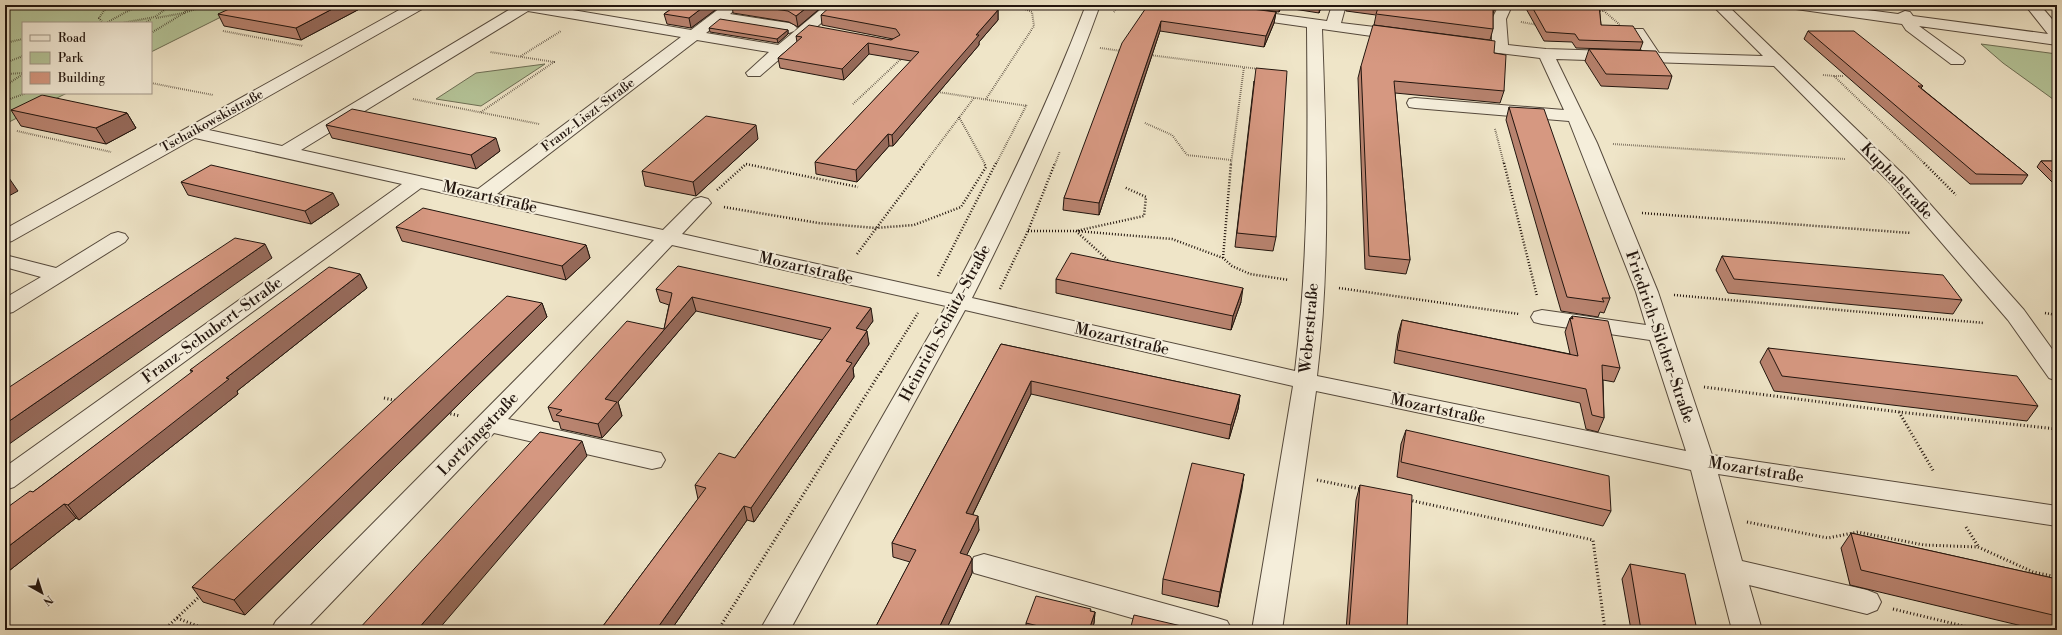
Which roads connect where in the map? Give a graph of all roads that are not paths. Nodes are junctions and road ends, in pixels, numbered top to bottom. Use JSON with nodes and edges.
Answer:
{"nodes":[{"id":1,"x":419,"y":5,"type":"edge"},
{"id":2,"x":733,"y":5,"type":"edge"},
{"id":3,"x":835,"y":5,"type":"edge"},
{"id":4,"x":1093,"y":5,"type":"edge"},
{"id":5,"x":1339,"y":5,"type":"edge"},
{"id":6,"x":1719,"y":5,"type":"edge"},
{"id":7,"x":1796,"y":5,"type":"edge"},
{"id":8,"x":531,"y":6,"type":"edge"},
{"id":9,"x":2033,"y":9,"type":"edge"},
{"id":10,"x":1503,"y":10,"type":"dead end"},
{"id":11,"x":1228,"y":11,"type":"edge"},
{"id":12,"x":1903,"y":12,"type":"edge"},
{"id":13,"x":716,"y":17,"type":"junction"},
{"id":14,"x":1324,"y":24,"type":"junction"},
{"id":15,"x":789,"y":28,"type":"edge"},
{"id":16,"x":807,"y":29,"type":"junction"},
{"id":17,"x":822,"y":32,"type":"edge"},
{"id":18,"x":1638,"y":32,"type":"edge"},
{"id":19,"x":693,"y":35,"type":"junction"},
{"id":20,"x":2057,"y":35,"type":"edge"},
{"id":21,"x":1416,"y":37,"type":"edge"},
{"id":22,"x":2057,"y":40,"type":"edge"},
{"id":23,"x":1447,"y":42,"type":"edge"},
{"id":24,"x":1500,"y":49,"type":"junction"},
{"id":25,"x":782,"y":50,"type":"junction"},
{"id":26,"x":1546,"y":54,"type":"junction"},
{"id":27,"x":1654,"y":57,"type":"junction"},
{"id":28,"x":1778,"y":61,"type":"junction"},
{"id":29,"x":1956,"y":61,"type":"dead end"},
{"id":30,"x":754,"y":72,"type":"dead end"},
{"id":31,"x":1415,"y":103,"type":"dead end"},
{"id":32,"x":1576,"y":116,"type":"junction"},
{"id":33,"x":193,"y":132,"type":"junction"},
{"id":34,"x":287,"y":151,"type":"junction"},
{"id":35,"x":419,"y":181,"type":"junction"},
{"id":36,"x":483,"y":195,"type":"junction"},
{"id":37,"x":701,"y":203,"type":"road end"},
{"id":38,"x":5,"y":237,"type":"edge"},
{"id":39,"x":668,"y":237,"type":"junction"},
{"id":40,"x":118,"y":238,"type":"dead end"},
{"id":41,"x":5,"y":261,"type":"edge"},
{"id":42,"x":59,"y":275,"type":"junction"},
{"id":43,"x":959,"y":302,"type":"junction"},
{"id":44,"x":5,"y":307,"type":"edge"},
{"id":45,"x":1542,"y":317,"type":"road end"},
{"id":46,"x":1660,"y":334,"type":"junction"},
{"id":47,"x":2057,"y":373,"type":"edge"},
{"id":48,"x":1304,"y":381,"type":"junction"},
{"id":49,"x":489,"y":424,"type":"junction"},
{"id":50,"x":652,"y":460,"type":"dead end"},
{"id":51,"x":1702,"y":462,"type":"junction"},
{"id":52,"x":5,"y":480,"type":"edge"},
{"id":53,"x":2057,"y":516,"type":"edge"},
{"id":54,"x":984,"y":565,"type":"dead end"},
{"id":55,"x":1730,"y":569,"type":"junction"},
{"id":56,"x":1867,"y":602,"type":"road end"},
{"id":57,"x":286,"y":630,"type":"edge"},
{"id":58,"x":775,"y":630,"type":"edge"},
{"id":59,"x":1217,"y":630,"type":"edge"},
{"id":60,"x":1267,"y":630,"type":"edge"},
{"id":61,"x":1747,"y":630,"type":"edge"}],
"edges":[{"from":1,"to":33,"type":"street","name":"Tschaikowskistraße"},
{"from":2,"to":13,"type":"street","name":"Franz-Liszt-Straße"},
{"from":3,"to":16,"type":"street"},
{"from":4,"to":43,"type":"street","name":"Heinrich-Schütz-Straße"},
{"from":5,"to":14,"type":"street","name":"Weberstraße"},
{"from":6,"to":28,"type":"street","name":"Kuphalstraße"},
{"from":7,"to":12,"type":"street"},
{"from":8,"to":19,"type":"street"},
{"from":8,"to":34,"type":"street"},
{"from":9,"to":20,"type":"street"},
{"from":10,"to":24,"type":"street"},
{"from":11,"to":14,"type":"street"},
{"from":12,"to":22,"type":"street"},
{"from":12,"to":29,"type":"street"},
{"from":13,"to":15,"type":"street"},
{"from":13,"to":19,"type":"street","name":"Franz-Liszt-Straße"},
{"from":14,"to":21,"type":"street"},
{"from":14,"to":48,"type":"street","name":"Weberstraße"},
{"from":16,"to":17,"type":"street"},
{"from":16,"to":25,"type":"street"},
{"from":18,"to":27,"type":"street"},
{"from":19,"to":25,"type":"street"},
{"from":19,"to":36,"type":"street","name":"Franz-Liszt-Straße"},
{"from":23,"to":24,"type":"street"},
{"from":24,"to":26,"type":"street"},
{"from":25,"to":30,"type":"street"},
{"from":26,"to":27,"type":"street"},
{"from":26,"to":32,"type":"street","name":"Friedrich-Silcher-Straße"},
{"from":27,"to":28,"type":"street"},
{"from":28,"to":47,"type":"street","name":"Kuphalstraße"},
{"from":31,"to":32,"type":"street"},
{"from":32,"to":46,"type":"street","name":"Friedrich-Silcher-Straße"},
{"from":33,"to":34,"type":"street","name":"Mozartstraße"},
{"from":33,"to":38,"type":"street","name":"Tschaikowskistraße"},
{"from":34,"to":35,"type":"street","name":"Mozartstraße"},
{"from":35,"to":36,"type":"street","name":"Mozartstraße"},
{"from":35,"to":52,"type":"street","name":"Franz-Schubert-Straße"},
{"from":36,"to":39,"type":"street","name":"Mozartstraße"},
{"from":37,"to":39,"type":"street","name":"Lortzingstraße"},
{"from":39,"to":43,"type":"street","name":"Mozartstraße"},
{"from":39,"to":49,"type":"street","name":"Lortzingstraße"},
{"from":40,"to":42,"type":"street"},
{"from":41,"to":42,"type":"street"},
{"from":42,"to":44,"type":"street"},
{"from":43,"to":48,"type":"street","name":"Mozartstraße"},
{"from":43,"to":58,"type":"street","name":"Heinrich-Schütz-Straße"},
{"from":45,"to":46,"type":"street"},
{"from":46,"to":51,"type":"street","name":"Friedrich-Silcher-Straße"},
{"from":48,"to":51,"type":"street","name":"Mozartstraße"},
{"from":48,"to":60,"type":"street","name":"Weberstraße"},
{"from":49,"to":50,"type":"street"},
{"from":49,"to":57,"type":"street","name":"Lortzingstraße"},
{"from":51,"to":53,"type":"street","name":"Mozartstraße"},
{"from":51,"to":55,"type":"street","name":"Friedrich-Silcher-Straße"},
{"from":54,"to":59,"type":"street"},
{"from":55,"to":56,"type":"street"},
{"from":55,"to":61,"type":"street","name":"Friedrich-Silcher-Straße"}]}
